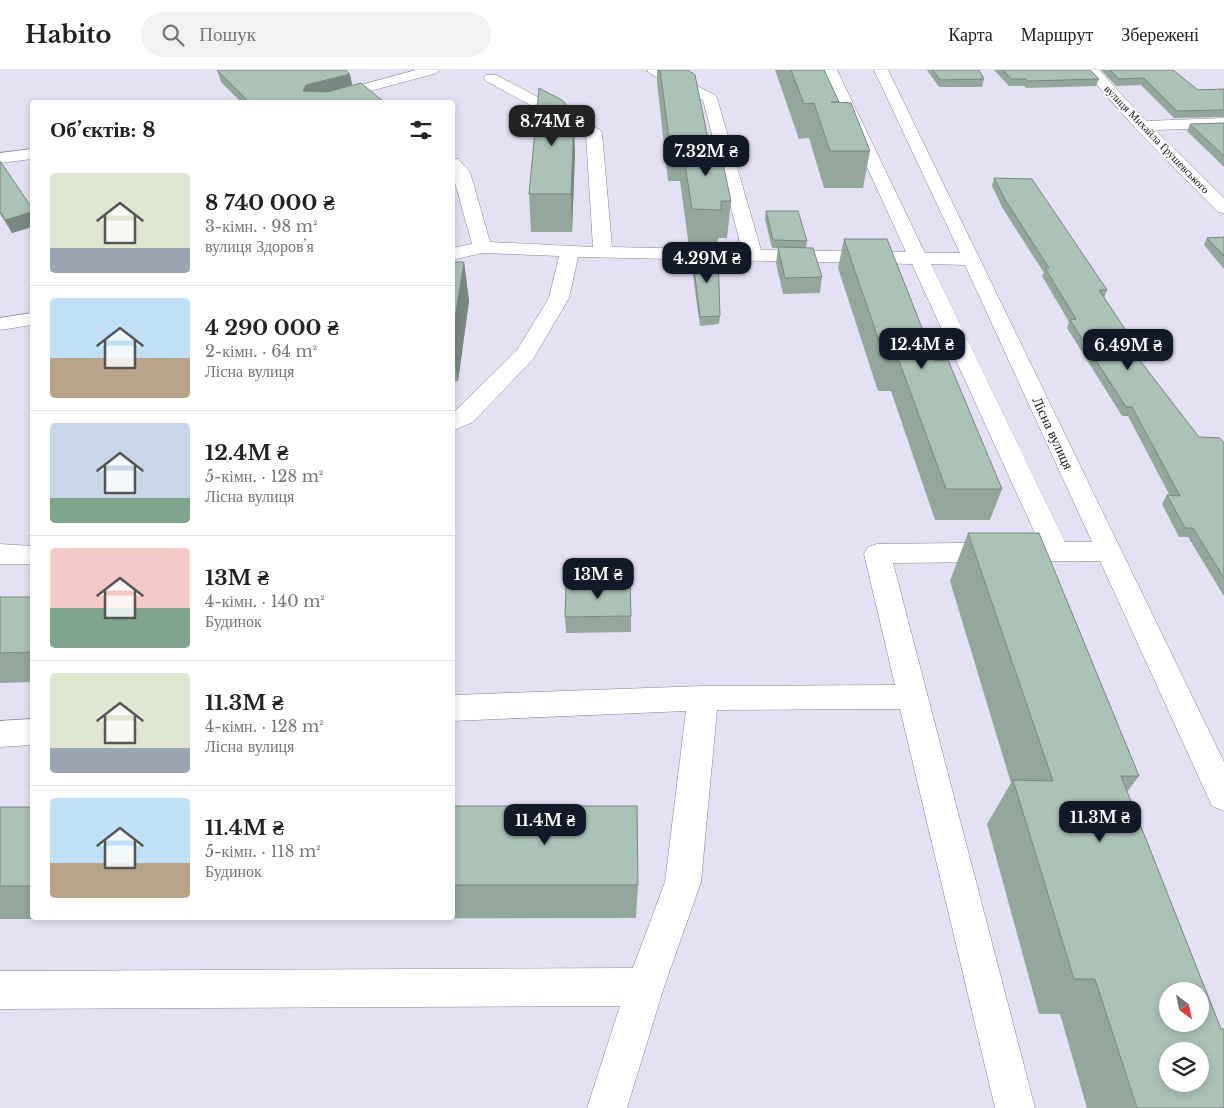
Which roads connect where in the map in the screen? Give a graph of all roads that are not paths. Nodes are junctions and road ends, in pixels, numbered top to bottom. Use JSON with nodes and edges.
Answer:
{"nodes":[{"id":1,"x":432,"y":70,"type":"edge"},
{"id":2,"x":654,"y":70,"type":"edge"},
{"id":3,"x":826,"y":70,"type":"edge"},
{"id":4,"x":881,"y":70,"type":"edge"},
{"id":5,"x":1091,"y":70,"type":"edge"},
{"id":6,"x":491,"y":78,"type":"dead end"},
{"id":7,"x":321,"y":100,"type":"edge"},
{"id":8,"x":1224,"y":123,"type":"edge"},
{"id":9,"x":1142,"y":126,"type":"junction"},
{"id":10,"x":30,"y":154,"type":"edge"},
{"id":11,"x":0,"y":158,"type":"edge"},
{"id":12,"x":455,"y":166,"type":"edge"},
{"id":13,"x":1224,"y":208,"type":"edge"},
{"id":14,"x":455,"y":209,"type":"edge"},
{"id":15,"x":473,"y":214,"type":"junction"},
{"id":16,"x":482,"y":247,"type":"junction"},
{"id":17,"x":570,"y":252,"type":"junction"},
{"id":18,"x":455,"y":253,"type":"edge"},
{"id":19,"x":603,"y":254,"type":"junction"},
{"id":20,"x":753,"y":256,"type":"junction"},
{"id":21,"x":919,"y":257,"type":"junction"},
{"id":22,"x":972,"y":259,"type":"junction"},
{"id":23,"x":30,"y":319,"type":"edge"},
{"id":24,"x":0,"y":324,"type":"edge"},
{"id":25,"x":455,"y":422,"type":"edge"},
{"id":26,"x":1109,"y":551,"type":"junction"},
{"id":27,"x":1057,"y":552,"type":"junction"},
{"id":28,"x":0,"y":554,"type":"edge"},
{"id":29,"x":30,"y":555,"type":"edge"},
{"id":30,"x":913,"y":697,"type":"junction"},
{"id":31,"x":703,"y":698,"type":"junction"},
{"id":32,"x":455,"y":708,"type":"edge"},
{"id":33,"x":30,"y":732,"type":"edge"},
{"id":34,"x":0,"y":734,"type":"edge"},
{"id":35,"x":1224,"y":796,"type":"edge"},
{"id":36,"x":645,"y":987,"type":"junction"},
{"id":37,"x":0,"y":990,"type":"edge"},
{"id":38,"x":607,"y":1108,"type":"edge"},
{"id":39,"x":1015,"y":1108,"type":"edge"}],
"edges":[{"from":1,"to":7,"type":"street"},
{"from":2,"to":20,"type":"street"},
{"from":3,"to":21,"type":"street"},
{"from":4,"to":22,"type":"street","name":"Лісна вулиця"},
{"from":5,"to":9,"type":"street","name":"вулиця Михайла Грушевського"},
{"from":6,"to":19,"type":"street"},
{"from":8,"to":9,"type":"street"},
{"from":9,"to":13,"type":"street","name":"вулиця Михайла Грушевського"},
{"from":10,"to":11,"type":"street"},
{"from":12,"to":15,"type":"street"},
{"from":14,"to":15,"type":"street"},
{"from":15,"to":16,"type":"street"},
{"from":16,"to":17,"type":"street"},
{"from":16,"to":18,"type":"street"},
{"from":17,"to":19,"type":"street"},
{"from":17,"to":25,"type":"street"},
{"from":19,"to":20,"type":"street"},
{"from":20,"to":21,"type":"street"},
{"from":21,"to":22,"type":"street"},
{"from":21,"to":27,"type":"street"},
{"from":22,"to":26,"type":"street","name":"Лісна вулиця"},
{"from":23,"to":24,"type":"street"},
{"from":26,"to":27,"type":"street"},
{"from":26,"to":35,"type":"street","name":"Лісна вулиця"},
{"from":27,"to":30,"type":"street"},
{"from":28,"to":29,"type":"street"},
{"from":30,"to":31,"type":"street"},
{"from":30,"to":39,"type":"street"},
{"from":31,"to":32,"type":"street"},
{"from":31,"to":36,"type":"street"},
{"from":33,"to":34,"type":"street"},
{"from":36,"to":37,"type":"street"},
{"from":36,"to":38,"type":"street"}]}
